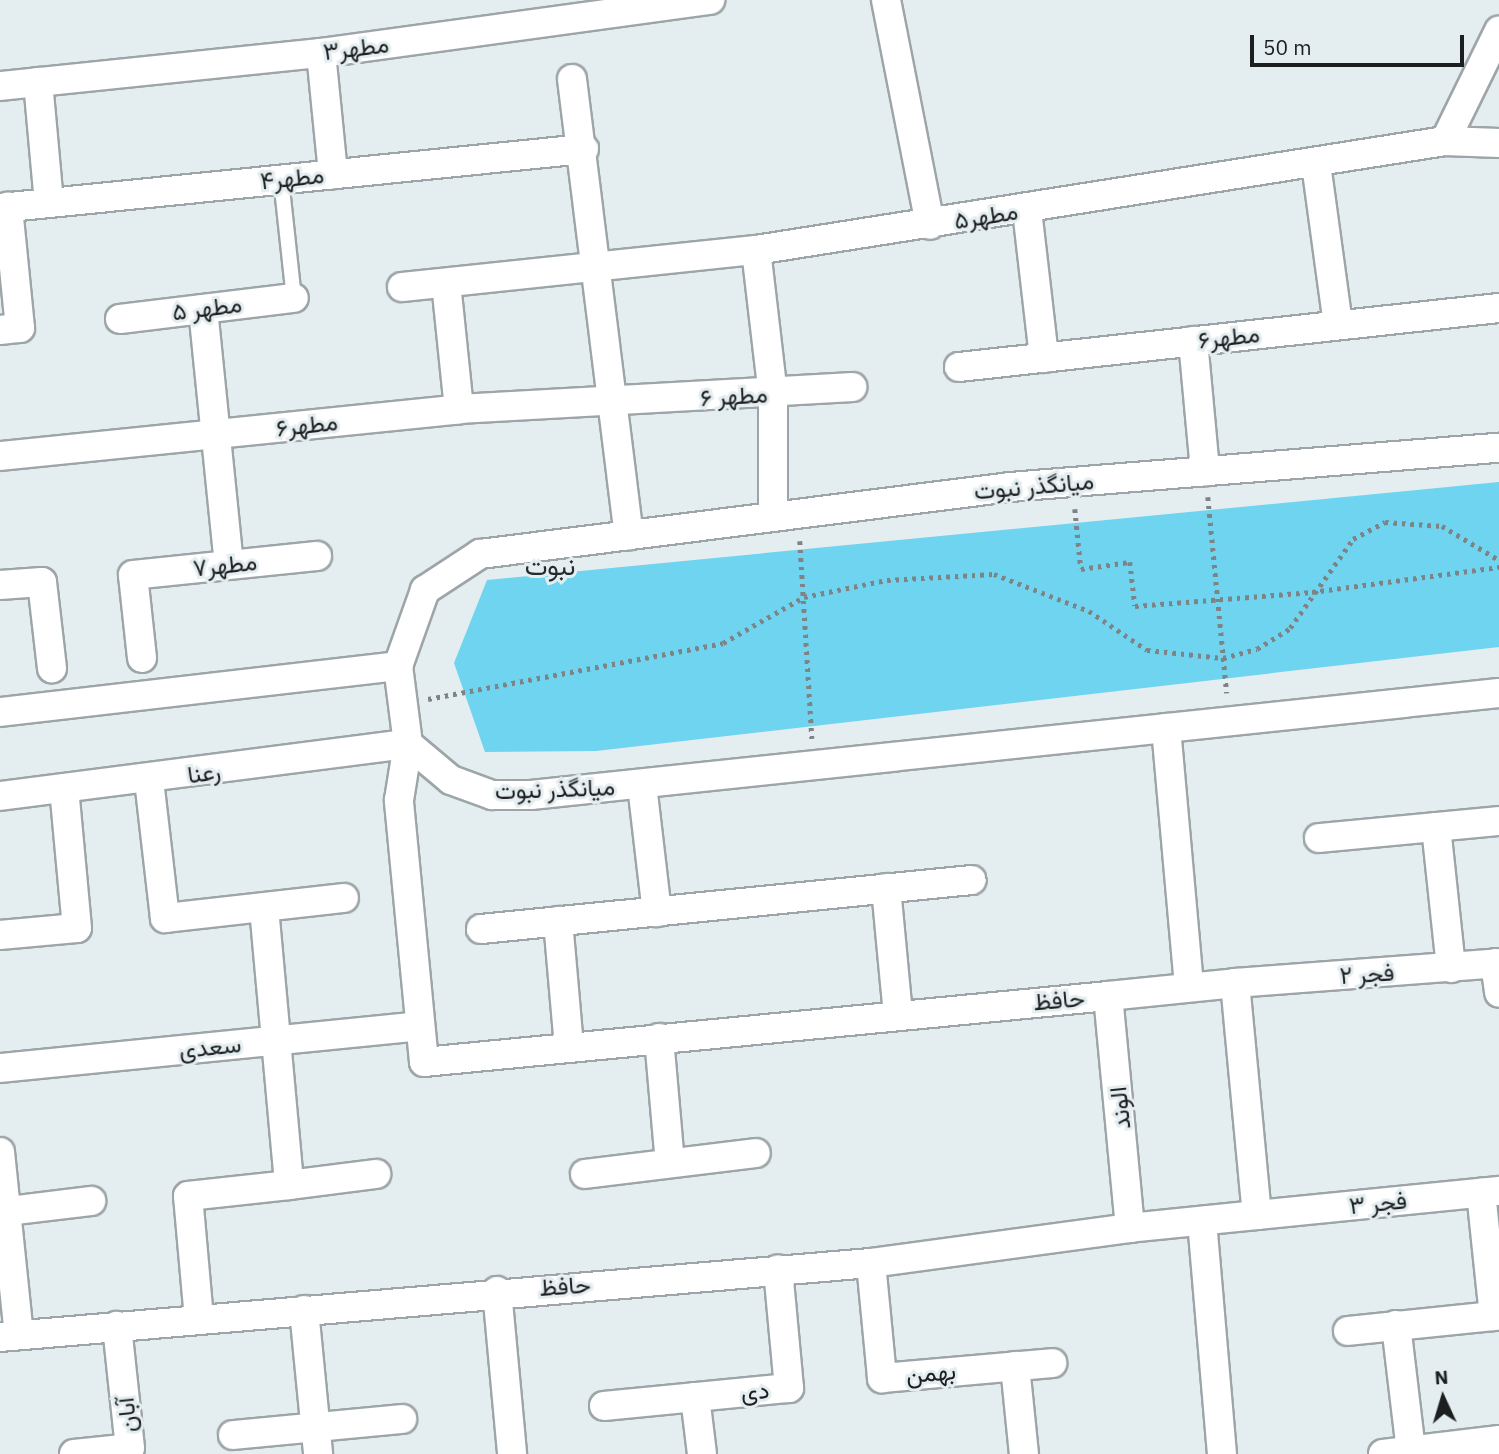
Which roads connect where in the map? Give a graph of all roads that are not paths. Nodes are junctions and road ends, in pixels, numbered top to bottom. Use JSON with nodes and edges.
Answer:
{"nodes":[{"id":1,"x":710,"y":0,"type":"edge"},
{"id":2,"x":886,"y":0,"type":"edge"},
{"id":3,"x":566,"y":10,"type":"edge"},
{"id":4,"x":1499,"y":31,"type":"edge"},
{"id":5,"x":321,"y":52,"type":"junction"},
{"id":6,"x":572,"y":79,"type":"dead end"},
{"id":7,"x":38,"y":82,"type":"junction"},
{"id":8,"x":0,"y":86,"type":"edge"},
{"id":9,"x":1445,"y":141,"type":"junction"},
{"id":10,"x":1499,"y":143,"type":"edge"},
{"id":11,"x":584,"y":149,"type":"junction"},
{"id":12,"x":1316,"y":164,"type":"junction"},
{"id":13,"x":333,"y":174,"type":"junction"},
{"id":14,"x":281,"y":179,"type":"junction"},
{"id":15,"x":49,"y":202,"type":"junction"},
{"id":16,"x":4,"y":207,"type":"edge"},
{"id":17,"x":1027,"y":210,"type":"junction"},
{"id":18,"x":930,"y":225,"type":"junction"},
{"id":19,"x":756,"y":250,"type":"junction"},
{"id":20,"x":599,"y":269,"type":"junction"},
{"id":21,"x":446,"y":283,"type":"junction"},
{"id":22,"x":402,"y":287,"type":"dead end"},
{"id":23,"x":295,"y":298,"type":"joint"},
{"id":24,"x":1499,"y":308,"type":"edge"},
{"id":25,"x":203,"y":309,"type":"junction"},
{"id":26,"x":120,"y":319,"type":"dead end"},
{"id":27,"x":1338,"y":326,"type":"junction"},
{"id":28,"x":10,"y":329,"type":"edge"},
{"id":29,"x":1193,"y":341,"type":"junction"},
{"id":30,"x":1044,"y":358,"type":"junction"},
{"id":31,"x":959,"y":367,"type":"dead end"},
{"id":32,"x":852,"y":387,"type":"dead end"},
{"id":33,"x":773,"y":394,"type":"junction"},
{"id":34,"x":615,"y":401,"type":"junction"},
{"id":35,"x":459,"y":409,"type":"junction"},
{"id":36,"x":216,"y":434,"type":"junction"},
{"id":37,"x":1499,"y":448,"type":"edge"},
{"id":38,"x":0,"y":456,"type":"edge"},
{"id":39,"x":1205,"y":471,"type":"junction"},
{"id":40,"x":786,"y":514,"type":"junction"},
{"id":41,"x":628,"y":535,"type":"junction"},
{"id":42,"x":317,"y":556,"type":"dead end"},
{"id":43,"x":229,"y":564,"type":"junction"},
{"id":44,"x":0,"y":585,"type":"edge"},
{"id":45,"x":142,"y":658,"type":"dead end"},
{"id":46,"x":398,"y":666,"type":"junction"},
{"id":47,"x":52,"y":668,"type":"dead end"},
{"id":48,"x":1499,"y":693,"type":"edge"},
{"id":49,"x":0,"y":712,"type":"edge"},
{"id":50,"x":1167,"y":727,"type":"junction"},
{"id":51,"x":408,"y":744,"type":"junction"},
{"id":52,"x":149,"y":780,"type":"junction"},
{"id":53,"x":642,"y":785,"type":"junction"},
{"id":54,"x":65,"y":789,"type":"junction"},
{"id":55,"x":0,"y":796,"type":"edge"},
{"id":56,"x":1499,"y":821,"type":"edge"},
{"id":57,"x":1436,"y":827,"type":"junction"},
{"id":58,"x":1319,"y":838,"type":"dead end"},
{"id":59,"x":972,"y":880,"type":"dead end"},
{"id":60,"x":886,"y":888,"type":"junction"},
{"id":61,"x":344,"y":898,"type":"dead end"},
{"id":62,"x":264,"y":908,"type":"junction"},
{"id":63,"x":657,"y":912,"type":"junction"},
{"id":64,"x":558,"y":921,"type":"junction"},
{"id":65,"x":481,"y":929,"type":"dead end"},
{"id":66,"x":0,"y":935,"type":"edge"},
{"id":67,"x":1497,"y":963,"type":"edge"},
{"id":68,"x":1451,"y":968,"type":"junction"},
{"id":69,"x":1236,"y":984,"type":"junction"},
{"id":70,"x":1189,"y":987,"type":"junction"},
{"id":71,"x":1499,"y":993,"type":"edge"},
{"id":72,"x":1108,"y":996,"type":"junction"},
{"id":73,"x":898,"y":1014,"type":"junction"},
{"id":74,"x":420,"y":1026,"type":"junction"},
{"id":75,"x":659,"y":1038,"type":"junction"},
{"id":76,"x":276,"y":1041,"type":"junction"},
{"id":77,"x":569,"y":1048,"type":"junction"},
{"id":78,"x":0,"y":1068,"type":"edge"},
{"id":79,"x":0,"y":1152,"type":"edge"},
{"id":80,"x":756,"y":1153,"type":"dead end"},
{"id":81,"x":670,"y":1163,"type":"junction"},
{"id":82,"x":376,"y":1174,"type":"dead end"},
{"id":83,"x":584,"y":1174,"type":"dead end"},
{"id":84,"x":289,"y":1185,"type":"junction"},
{"id":85,"x":1490,"y":1192,"type":"edge"},
{"id":86,"x":91,"y":1200,"type":"dead end"},
{"id":87,"x":3,"y":1212,"type":"edge"},
{"id":88,"x":1257,"y":1215,"type":"junction"},
{"id":89,"x":1202,"y":1221,"type":"junction"},
{"id":90,"x":1130,"y":1228,"type":"junction"},
{"id":91,"x":871,"y":1262,"type":"junction"},
{"id":92,"x":778,"y":1270,"type":"junction"},
{"id":93,"x":497,"y":1291,"type":"junction"},
{"id":94,"x":304,"y":1310,"type":"junction"},
{"id":95,"x":199,"y":1319,"type":"junction"},
{"id":96,"x":1396,"y":1325,"type":"junction"},
{"id":97,"x":117,"y":1326,"type":"junction"},
{"id":98,"x":1348,"y":1331,"type":"dead end"},
{"id":99,"x":10,"y":1336,"type":"edge"},
{"id":100,"x":1052,"y":1363,"type":"dead end"},
{"id":101,"x":1015,"y":1366,"type":"junction"},
{"id":102,"x":695,"y":1397,"type":"junction"},
{"id":103,"x":604,"y":1406,"type":"dead end"},
{"id":104,"x":402,"y":1419,"type":"dead end"},
{"id":105,"x":233,"y":1435,"type":"dead end"},
{"id":106,"x":1499,"y":1440,"type":"edge"},
{"id":107,"x":317,"y":1441,"type":"edge"},
{"id":108,"x":1397,"y":1452,"type":"edge"},
{"id":109,"x":74,"y":1454,"type":"edge"},
{"id":110,"x":512,"y":1454,"type":"edge"},
{"id":111,"x":702,"y":1454,"type":"edge"},
{"id":112,"x":1024,"y":1454,"type":"edge"},
{"id":113,"x":1222,"y":1454,"type":"edge"}],
"edges":[{"from":1,"to":3,"type":"street","name":"مطهر۳"},
{"from":2,"to":18,"type":"street"},
{"from":3,"to":5,"type":"street","name":"مطهر۳"},
{"from":4,"to":9,"type":"street"},
{"from":5,"to":7,"type":"street","name":"مطهر۳"},
{"from":5,"to":13,"type":"street"},
{"from":6,"to":11,"type":"street"},
{"from":7,"to":8,"type":"street","name":"مطهر۳"},
{"from":7,"to":15,"type":"street"},
{"from":9,"to":10,"type":"street","name":"مطهر۵"},
{"from":9,"to":12,"type":"street","name":"مطهر۵"},
{"from":11,"to":13,"type":"street","name":"مطهر۴"},
{"from":11,"to":20,"type":"street"},
{"from":12,"to":17,"type":"street","name":"مطهر۵"},
{"from":12,"to":27,"type":"street"},
{"from":13,"to":14,"type":"street","name":"مطهر۴"},
{"from":14,"to":15,"type":"street","name":"مطهر۴"},
{"from":14,"to":23,"type":"lane"},
{"from":15,"to":16,"type":"street","name":"مطهر۴"},
{"from":16,"to":28,"type":"street"},
{"from":17,"to":18,"type":"street","name":"مطهر۵"},
{"from":17,"to":30,"type":"street"},
{"from":18,"to":19,"type":"street","name":"مطهر۵"},
{"from":19,"to":20,"type":"street","name":"مطهر۵"},
{"from":19,"to":33,"type":"street"},
{"from":20,"to":21,"type":"street","name":"مطهر۵"},
{"from":20,"to":34,"type":"street"},
{"from":21,"to":22,"type":"street","name":"مطهر۵"},
{"from":21,"to":35,"type":"street"},
{"from":23,"to":25,"type":"street","name":"مطهر ۵"},
{"from":24,"to":27,"type":"street","name":"مطهر۶"},
{"from":25,"to":26,"type":"street","name":"مطهر ۵"},
{"from":25,"to":36,"type":"street"},
{"from":27,"to":29,"type":"street","name":"مطهر۶"},
{"from":29,"to":30,"type":"street","name":"مطهر۶"},
{"from":29,"to":39,"type":"street"},
{"from":30,"to":31,"type":"street","name":"مطهر۶"},
{"from":32,"to":33,"type":"street","name":"مطهر ۶"},
{"from":33,"to":34,"type":"street","name":"مطهر ۶"},
{"from":33,"to":40,"type":"street"},
{"from":34,"to":35,"type":"street","name":"مطهر۶"},
{"from":34,"to":41,"type":"street"},
{"from":35,"to":36,"type":"street","name":"مطهر۶"},
{"from":36,"to":38,"type":"street","name":"مطهر۶"},
{"from":36,"to":43,"type":"street"},
{"from":37,"to":39,"type":"street","name":"میانگذر نبوت"},
{"from":39,"to":40,"type":"street","name":"میانگذر نبوت"},
{"from":40,"to":41,"type":"street","name":"میانگذر نبوت"},
{"from":41,"to":46,"type":"street","name":"میانگذر نبوت"},
{"from":42,"to":43,"type":"street","name":"مطهر۷"},
{"from":43,"to":45,"type":"street","name":"مطهر۷"},
{"from":44,"to":47,"type":"street"},
{"from":46,"to":49,"type":"street"},
{"from":46,"to":51,"type":"street","name":"میانگذر نبوت"},
{"from":48,"to":50,"type":"street","name":"میانگذر نبوت"},
{"from":50,"to":53,"type":"street","name":"میانگذر نبوت"},
{"from":50,"to":70,"type":"street"},
{"from":51,"to":52,"type":"street","name":"رعنا"},
{"from":51,"to":53,"type":"street","name":"میانگذر نبوت"},
{"from":51,"to":74,"type":"street"},
{"from":52,"to":54,"type":"street","name":"رعنا"},
{"from":52,"to":62,"type":"street"},
{"from":53,"to":63,"type":"street"},
{"from":54,"to":55,"type":"street","name":"رعنا"},
{"from":54,"to":66,"type":"street"},
{"from":56,"to":57,"type":"street"},
{"from":57,"to":58,"type":"street"},
{"from":57,"to":68,"type":"street"},
{"from":59,"to":60,"type":"street"},
{"from":60,"to":63,"type":"street"},
{"from":60,"to":73,"type":"street"},
{"from":61,"to":62,"type":"street"},
{"from":62,"to":76,"type":"street"},
{"from":63,"to":64,"type":"street"},
{"from":64,"to":65,"type":"street"},
{"from":64,"to":77,"type":"street"},
{"from":67,"to":68,"type":"street","name":"فجر ۲"},
{"from":67,"to":71,"type":"street"},
{"from":68,"to":69,"type":"street","name":"فجر ۲"},
{"from":69,"to":70,"type":"street"},
{"from":69,"to":88,"type":"street"},
{"from":70,"to":72,"type":"street"},
{"from":72,"to":73,"type":"street","name":"حافظ"},
{"from":72,"to":90,"type":"street","name":"الوند"},
{"from":73,"to":75,"type":"street","name":"حافظ"},
{"from":74,"to":76,"type":"street","name":"سعدی"},
{"from":74,"to":77,"type":"street","name":"حافظ"},
{"from":75,"to":77,"type":"street","name":"حافظ"},
{"from":75,"to":81,"type":"street"},
{"from":76,"to":78,"type":"street","name":"سعدی"},
{"from":76,"to":84,"type":"street"},
{"from":79,"to":87,"type":"street"},
{"from":80,"to":81,"type":"street"},
{"from":81,"to":83,"type":"street"},
{"from":82,"to":84,"type":"street"},
{"from":84,"to":95,"type":"street"},
{"from":85,"to":88,"type":"street","name":"فجر ۳"},
{"from":85,"to":96,"type":"street"},
{"from":86,"to":87,"type":"street"},
{"from":87,"to":99,"type":"street"},
{"from":88,"to":89,"type":"street"},
{"from":89,"to":90,"type":"street"},
{"from":89,"to":113,"type":"street"},
{"from":90,"to":91,"type":"street","name":"حافظ"},
{"from":91,"to":92,"type":"street","name":"حافظ"},
{"from":91,"to":101,"type":"street","name":"بهمن"},
{"from":92,"to":93,"type":"street","name":"حافظ"},
{"from":92,"to":102,"type":"street","name":"دی"},
{"from":93,"to":94,"type":"street","name":"حافظ"},
{"from":93,"to":110,"type":"street"},
{"from":94,"to":95,"type":"street","name":"حافظ"},
{"from":94,"to":107,"type":"street"},
{"from":95,"to":97,"type":"street","name":"حافظ"},
{"from":96,"to":98,"type":"street"},
{"from":96,"to":108,"type":"street"},
{"from":97,"to":99,"type":"street","name":"حافظ"},
{"from":97,"to":109,"type":"street","name":"آبان"},
{"from":100,"to":101,"type":"street","name":"بهمن"},
{"from":101,"to":112,"type":"street"},
{"from":102,"to":103,"type":"street","name":"دی"},
{"from":102,"to":111,"type":"street"},
{"from":104,"to":107,"type":"street"},
{"from":105,"to":107,"type":"street"},
{"from":106,"to":108,"type":"street"}]}
